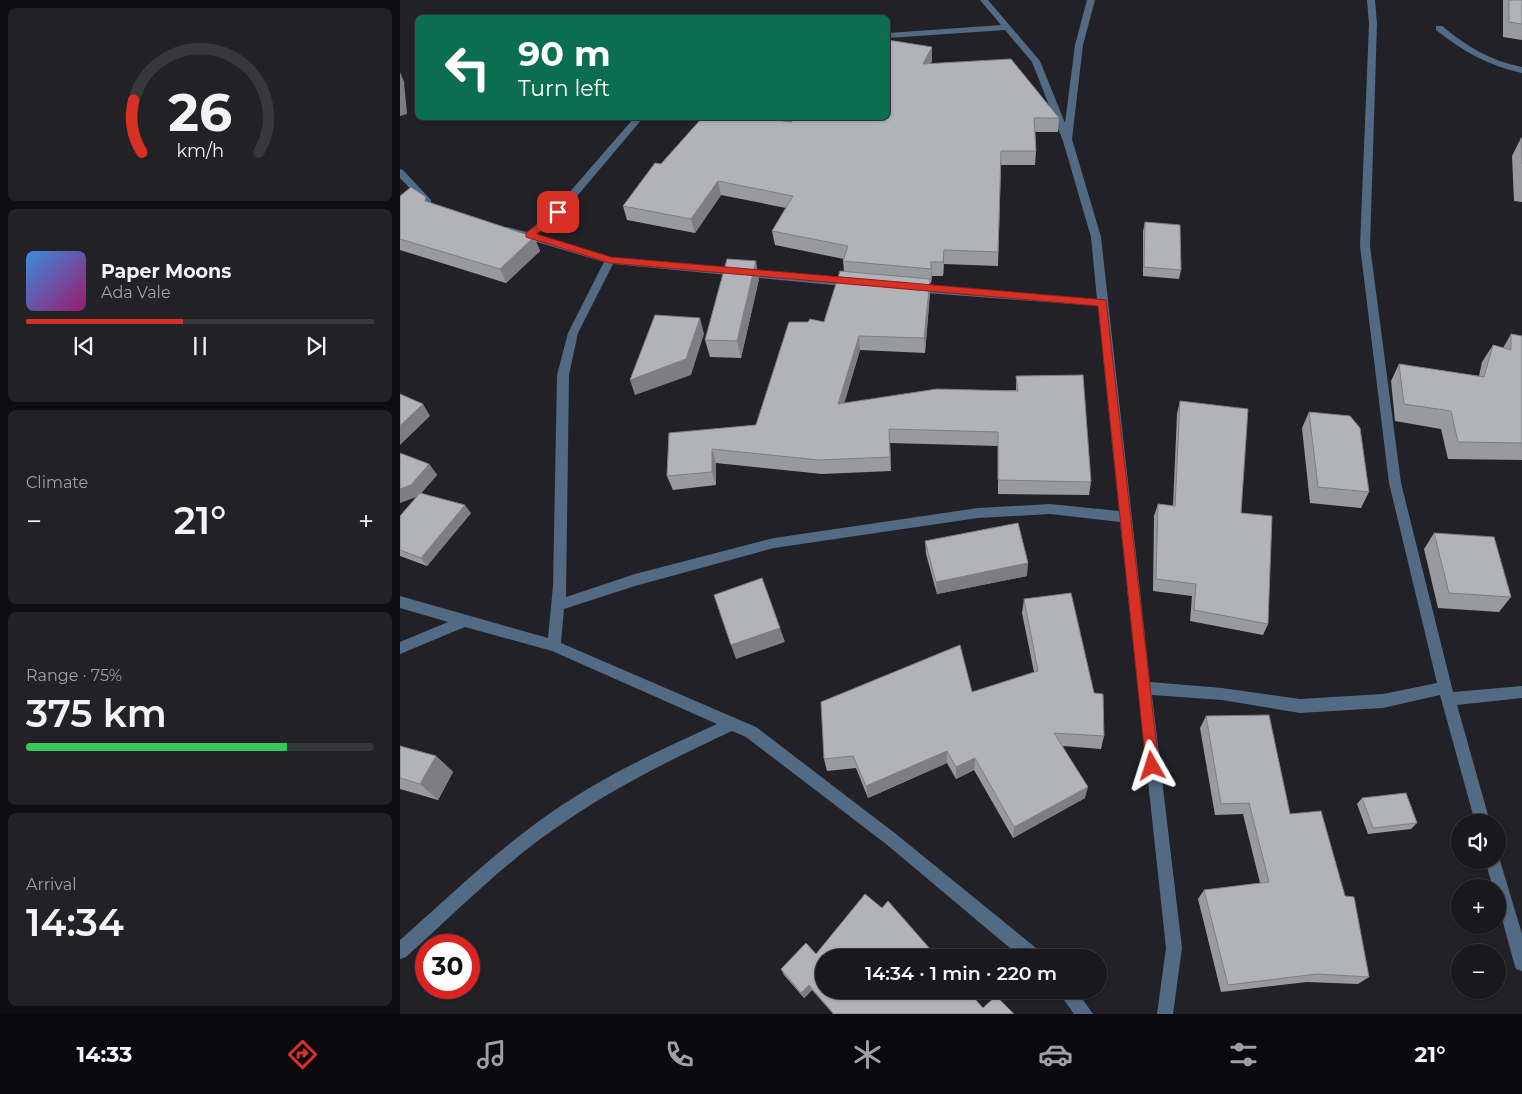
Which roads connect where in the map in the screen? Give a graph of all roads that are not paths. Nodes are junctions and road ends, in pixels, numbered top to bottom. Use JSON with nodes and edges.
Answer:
{"nodes":[{"id":1,"x":984,"y":0,"type":"edge"},
{"id":2,"x":1091,"y":0,"type":"edge"},
{"id":3,"x":1371,"y":0,"type":"edge"},
{"id":4,"x":1007,"y":27,"type":"junction"},
{"id":5,"x":1439,"y":28,"type":"dead end"},
{"id":6,"x":890,"y":36,"type":"edge"},
{"id":7,"x":1522,"y":70,"type":"edge"},
{"id":8,"x":636,"y":120,"type":"edge"},
{"id":9,"x":1068,"y":141,"type":"junction"},
{"id":10,"x":400,"y":172,"type":"edge"},
{"id":11,"x":439,"y":208,"type":"edge"},
{"id":12,"x":495,"y":227,"type":"edge"},
{"id":13,"x":530,"y":235,"type":"junction"},
{"id":14,"x":610,"y":260,"type":"junction"},
{"id":15,"x":863,"y":284,"type":"edge"},
{"id":16,"x":901,"y":287,"type":"edge"},
{"id":17,"x":1102,"y":303,"type":"junction"},
{"id":18,"x":1125,"y":517,"type":"junction"},
{"id":19,"x":400,"y":602,"type":"edge"},
{"id":20,"x":559,"y":605,"type":"junction"},
{"id":21,"x":464,"y":621,"type":"junction"},
{"id":22,"x":554,"y":646,"type":"junction"},
{"id":23,"x":400,"y":648,"type":"edge"},
{"id":24,"x":1144,"y":688,"type":"junction"},
{"id":25,"x":1522,"y":692,"type":"edge"},
{"id":26,"x":1447,"y":693,"type":"junction"},
{"id":27,"x":732,"y":724,"type":"junction"},
{"id":28,"x":1481,"y":814,"type":"edge"},
{"id":29,"x":1496,"y":869,"type":"edge"},
{"id":30,"x":1024,"y":949,"type":"edge"},
{"id":31,"x":400,"y":952,"type":"edge"},
{"id":32,"x":1522,"y":963,"type":"edge"},
{"id":33,"x":1072,"y":999,"type":"edge"},
{"id":34,"x":1085,"y":1014,"type":"edge"},
{"id":35,"x":1165,"y":1014,"type":"edge"}],
"edges":[{"from":1,"to":4,"type":"street"},
{"from":2,"to":9,"type":"street"},
{"from":3,"to":26,"type":"street"},
{"from":4,"to":6,"type":"street"},
{"from":4,"to":9,"type":"street"},
{"from":5,"to":7,"type":"street"},
{"from":8,"to":13,"type":"street"},
{"from":9,"to":17,"type":"street"},
{"from":10,"to":11,"type":"street"},
{"from":12,"to":13,"type":"street"},
{"from":13,"to":14,"type":"street"},
{"from":14,"to":15,"type":"street"},
{"from":14,"to":20,"type":"street"},
{"from":16,"to":17,"type":"street"},
{"from":17,"to":18,"type":"street"},
{"from":18,"to":20,"type":"street"},
{"from":18,"to":24,"type":"street"},
{"from":19,"to":21,"type":"street"},
{"from":20,"to":22,"type":"street"},
{"from":21,"to":22,"type":"street"},
{"from":21,"to":23,"type":"street"},
{"from":22,"to":27,"type":"street"},
{"from":24,"to":26,"type":"street"},
{"from":24,"to":35,"type":"street"},
{"from":25,"to":26,"type":"street"},
{"from":26,"to":28,"type":"street"},
{"from":27,"to":30,"type":"street"},
{"from":27,"to":31,"type":"street"},
{"from":29,"to":32,"type":"street"},
{"from":33,"to":34,"type":"street"}]}
